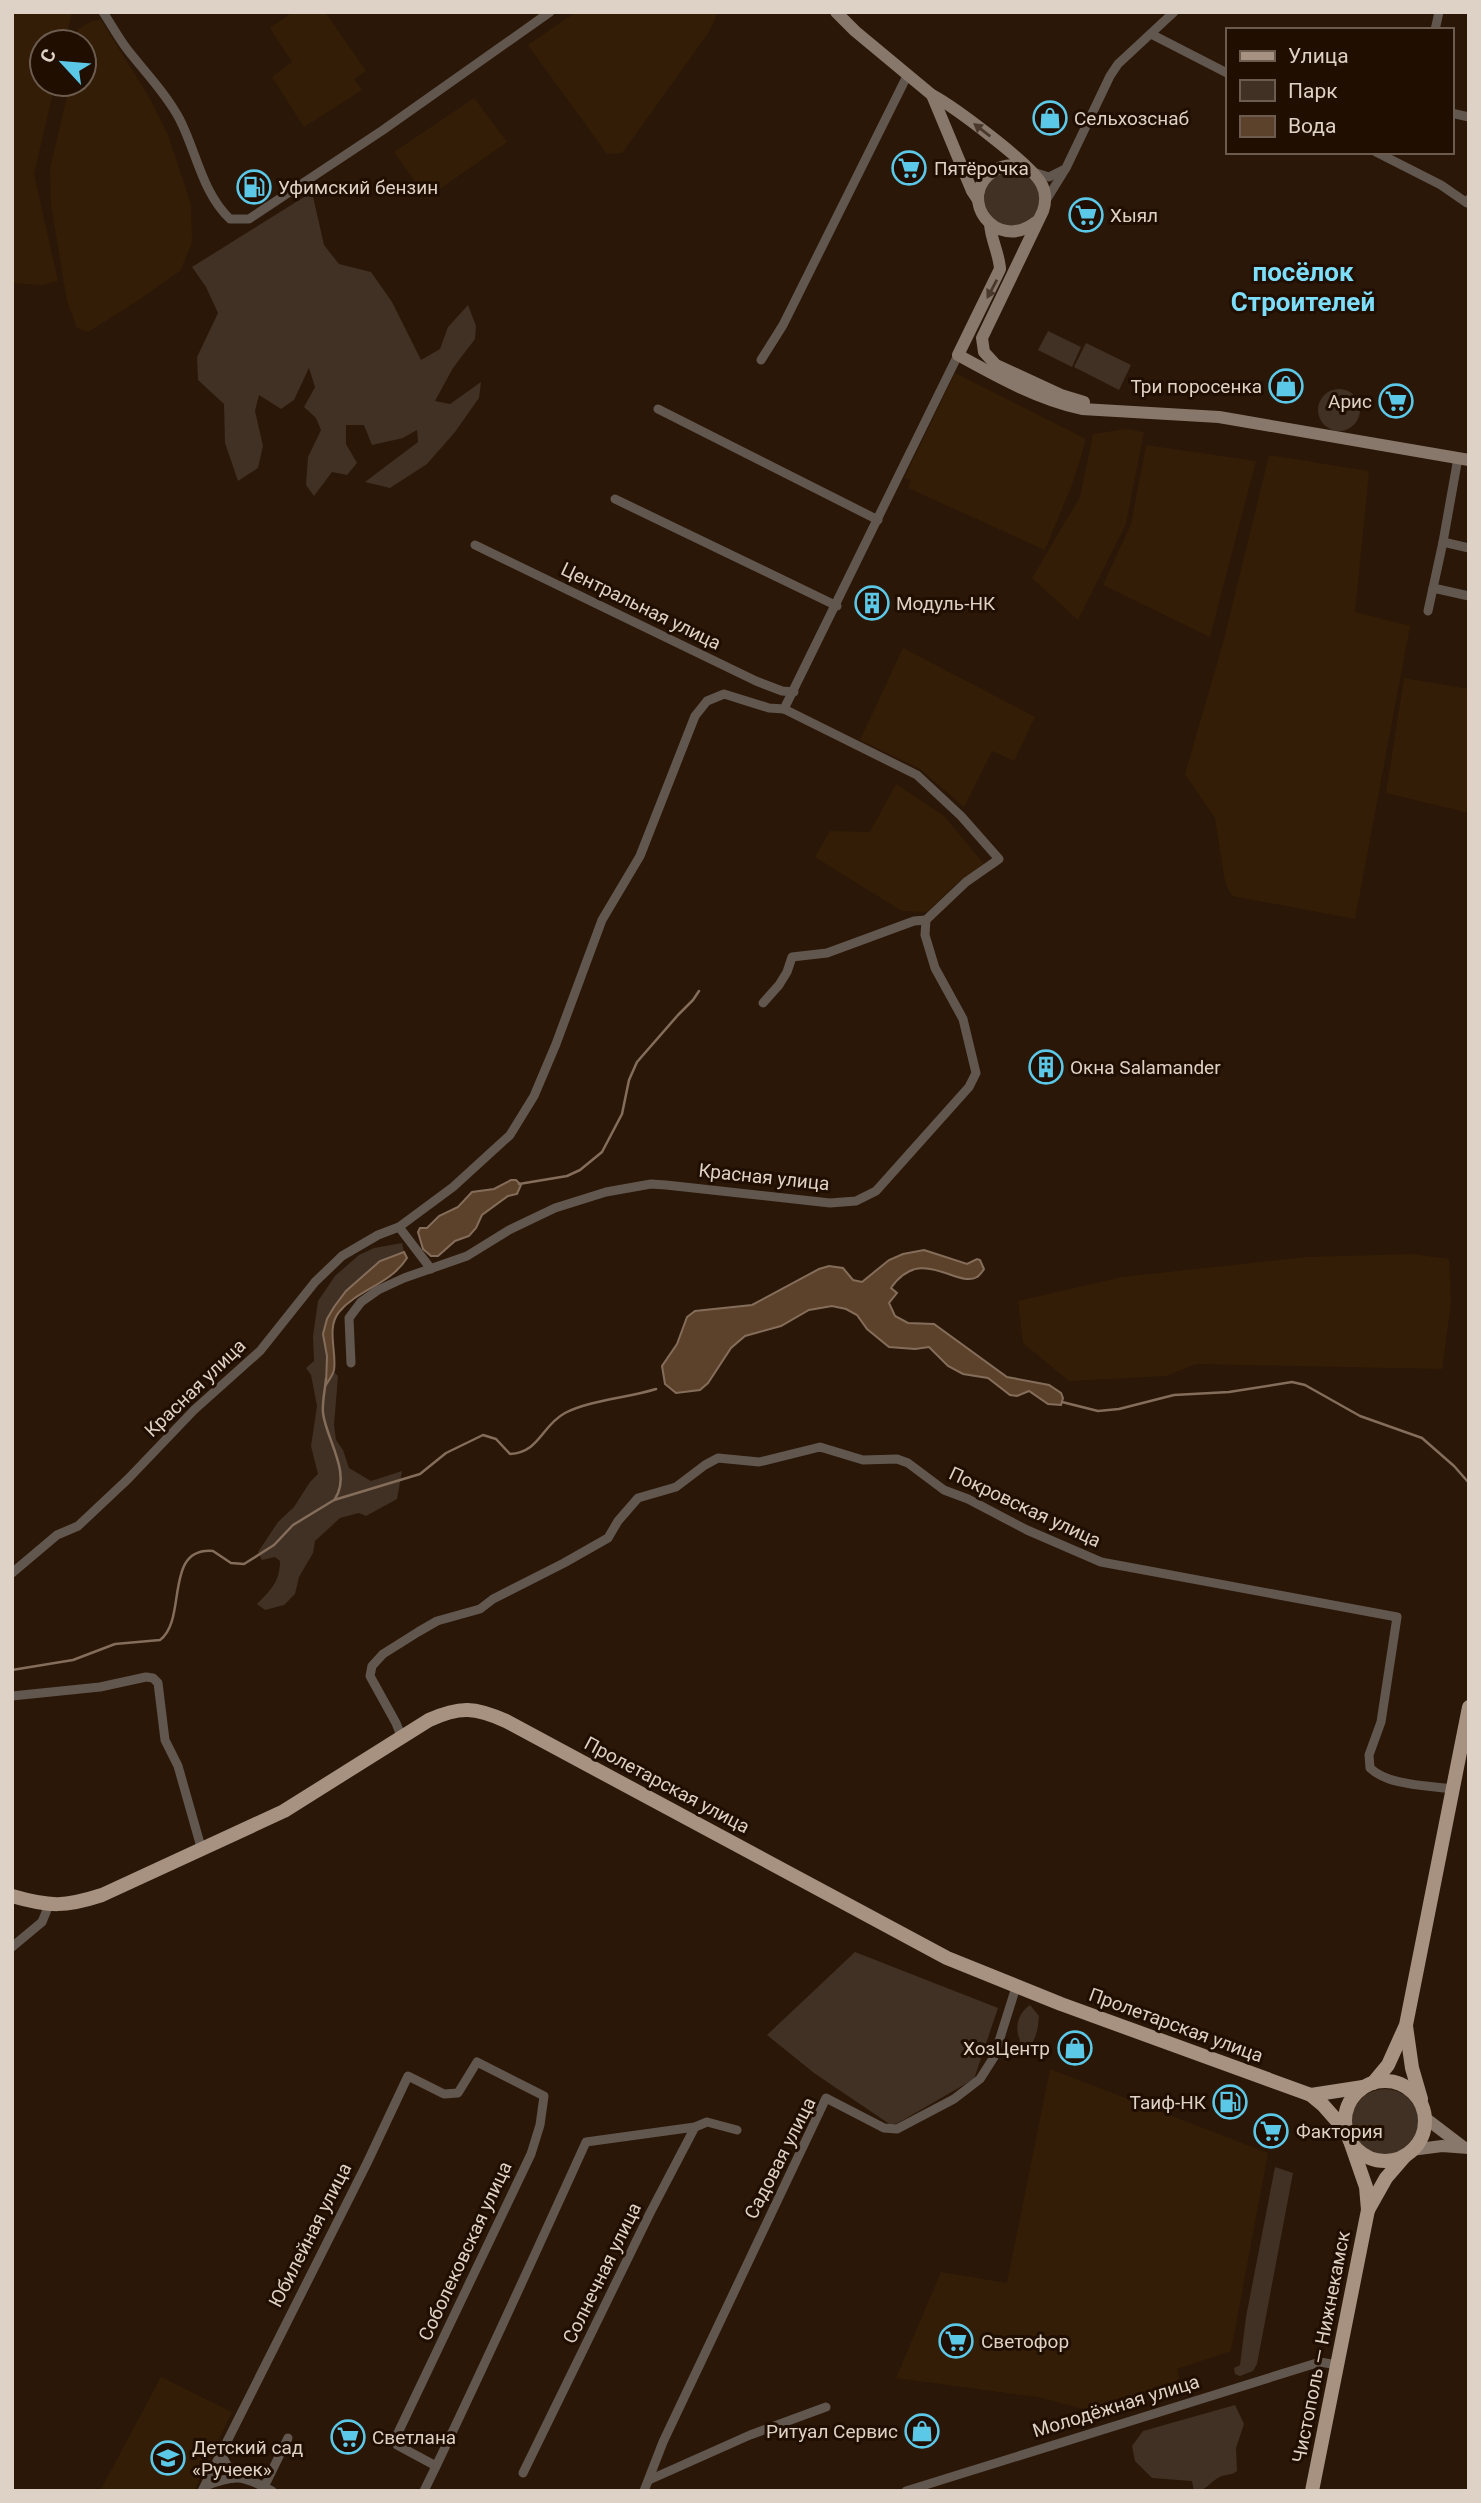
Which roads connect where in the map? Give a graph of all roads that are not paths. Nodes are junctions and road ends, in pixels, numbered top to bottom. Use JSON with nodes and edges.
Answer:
{"nodes":[{"id":1,"x":103,"y":12,"type":"edge"},
{"id":2,"x":550,"y":12,"type":"edge"},
{"id":3,"x":836,"y":12,"type":"edge"},
{"id":4,"x":1174,"y":12,"type":"edge"},
{"id":5,"x":1151,"y":34,"type":"junction"},
{"id":6,"x":1226,"y":72,"type":"edge"},
{"id":7,"x":908,"y":74,"type":"junction"},
{"id":8,"x":932,"y":95,"type":"junction"},
{"id":9,"x":1380,"y":154,"type":"edge"},
{"id":10,"x":1066,"y":168,"type":"junction"},
{"id":11,"x":1031,"y":171,"type":"junction"},
{"id":12,"x":978,"y":200,"type":"junction"},
{"id":13,"x":1468,"y":201,"type":"edge"},
{"id":14,"x":1045,"y":202,"type":"junction"},
{"id":15,"x":1036,"y":222,"type":"junction"},
{"id":16,"x":990,"y":224,"type":"junction"},
{"id":17,"x":958,"y":355,"type":"junction"},
{"id":18,"x":761,"y":360,"type":"dead end"},
{"id":19,"x":658,"y":409,"type":"dead end"},
{"id":20,"x":1104,"y":409,"type":"junction"},
{"id":21,"x":1463,"y":459,"type":"edge"},
{"id":22,"x":615,"y":499,"type":"dead end"},
{"id":23,"x":878,"y":520,"type":"junction"},
{"id":24,"x":1443,"y":542,"type":"junction"},
{"id":25,"x":475,"y":545,"type":"dead end"},
{"id":26,"x":1469,"y":548,"type":"edge"},
{"id":27,"x":1433,"y":588,"type":"junction"},
{"id":28,"x":1469,"y":596,"type":"edge"},
{"id":29,"x":837,"y":606,"type":"junction"},
{"id":30,"x":1427,"y":611,"type":"dead end"},
{"id":31,"x":794,"y":692,"type":"junction"},
{"id":32,"x":784,"y":709,"type":"junction"},
{"id":33,"x":926,"y":920,"type":"junction"},
{"id":34,"x":764,"y":1003,"type":"dead end"},
{"id":35,"x":399,"y":1227,"type":"junction"},
{"id":36,"x":431,"y":1269,"type":"junction"},
{"id":37,"x":351,"y":1363,"type":"dead end"},
{"id":38,"x":12,"y":1573,"type":"edge"},
{"id":39,"x":12,"y":1696,"type":"edge"},
{"id":40,"x":1469,"y":1707,"type":"edge"},
{"id":41,"x":402,"y":1738,"type":"junction"},
{"id":42,"x":1452,"y":1789,"type":"junction"},
{"id":43,"x":201,"y":1847,"type":"junction"},
{"id":44,"x":12,"y":1896,"type":"edge"},
{"id":45,"x":49,"y":1905,"type":"junction"},
{"id":46,"x":12,"y":1947,"type":"edge"},
{"id":47,"x":1016,"y":1987,"type":"junction"},
{"id":48,"x":1406,"y":2025,"type":"junction"},
{"id":49,"x":477,"y":2062,"type":"joint"},
{"id":50,"x":1369,"y":2085,"type":"junction"},
{"id":51,"x":1311,"y":2095,"type":"junction"},
{"id":52,"x":1424,"y":2113,"type":"junction"},
{"id":53,"x":695,"y":2127,"type":"junction"},
{"id":54,"x":737,"y":2130,"type":"dead end"},
{"id":55,"x":1347,"y":2135,"type":"junction"},
{"id":56,"x":1466,"y":2148,"type":"edge"},
{"id":57,"x":1409,"y":2152,"type":"junction"},
{"id":58,"x":1368,"y":2210,"type":"junction"},
{"id":59,"x":1337,"y":2365,"type":"junction"},
{"id":60,"x":826,"y":2407,"type":"dead end"},
{"id":61,"x":288,"y":2438,"type":"dead end"},
{"id":62,"x":220,"y":2453,"type":"junction"},
{"id":63,"x":436,"y":2466,"type":"junction"},
{"id":64,"x":523,"y":2473,"type":"dead end"},
{"id":65,"x":241,"y":2476,"type":"junction"},
{"id":66,"x":649,"y":2480,"type":"junction"},
{"id":67,"x":203,"y":2488,"type":"edge"},
{"id":68,"x":268,"y":2489,"type":"edge"},
{"id":69,"x":424,"y":2491,"type":"edge"},
{"id":70,"x":644,"y":2491,"type":"edge"},
{"id":71,"x":906,"y":2491,"type":"edge"},
{"id":72,"x":1312,"y":2491,"type":"edge"}],
"edges":[{"from":1,"to":2,"type":"street"},
{"from":3,"to":7,"type":"street"},
{"from":4,"to":5,"type":"street"},
{"from":5,"to":6,"type":"street"},
{"from":5,"to":10,"type":"street"},
{"from":7,"to":8,"type":"street"},
{"from":7,"to":18,"type":"street"},
{"from":11,"to":8,"type":"street","one_way":true},
{"from":8,"to":12,"type":"street"},
{"from":9,"to":13,"type":"street"},
{"from":10,"to":11,"type":"street"},
{"from":10,"to":14,"type":"street"},
{"from":11,"to":12,"type":"street"},
{"from":11,"to":14,"type":"street"},
{"from":12,"to":16,"type":"street"},
{"from":14,"to":15,"type":"street"},
{"from":15,"to":16,"type":"street"},
{"from":15,"to":20,"type":"street"},
{"from":16,"to":17,"type":"street","one_way":true},
{"from":17,"to":20,"type":"street"},
{"from":17,"to":23,"type":"street"},
{"from":19,"to":23,"type":"street"},
{"from":20,"to":21,"type":"street"},
{"from":21,"to":24,"type":"street"},
{"from":22,"to":29,"type":"street"},
{"from":23,"to":29,"type":"street"},
{"from":24,"to":26,"type":"street"},
{"from":24,"to":27,"type":"street"},
{"from":25,"to":31,"type":"street","name":"Центральная улица"},
{"from":27,"to":28,"type":"street"},
{"from":27,"to":30,"type":"street"},
{"from":29,"to":31,"type":"street"},
{"from":31,"to":32,"type":"street"},
{"from":32,"to":33,"type":"street"},
{"from":32,"to":35,"type":"street","name":"Красная улица"},
{"from":33,"to":34,"type":"street"},
{"from":33,"to":36,"type":"street","name":"Красная улица"},
{"from":35,"to":36,"type":"street"},
{"from":35,"to":38,"type":"street","name":"Красная улица"},
{"from":36,"to":37,"type":"street","name":"Красная улица"},
{"from":39,"to":43,"type":"street"},
{"from":40,"to":42,"type":"main road"},
{"from":41,"to":42,"type":"street","name":"Покровская улица"},
{"from":41,"to":43,"type":"main road","name":"Пролетарская улица"},
{"from":41,"to":47,"type":"main road","name":"Пролетарская улица"},
{"from":42,"to":48,"type":"main road"},
{"from":43,"to":45,"type":"main road","name":"Пролетарская улица"},
{"from":44,"to":45,"type":"main road","name":"Пролетарская улица"},
{"from":45,"to":46,"type":"street"},
{"from":47,"to":51,"type":"main road","name":"Пролетарская улица"},
{"from":47,"to":66,"type":"street","name":"Садовая улица"},
{"from":48,"to":50,"type":"main road"},
{"from":48,"to":52,"type":"main road"},
{"from":49,"to":62,"type":"street","name":"Юбилейная улица"},
{"from":49,"to":63,"type":"street","name":"Соболековская улица"},
{"from":50,"to":51,"type":"main road"},
{"from":50,"to":52,"type":"main road"},
{"from":50,"to":55,"type":"main road"},
{"from":51,"to":55,"type":"main road"},
{"from":52,"to":56,"type":"street"},
{"from":52,"to":57,"type":"main road"},
{"from":53,"to":54,"type":"street"},
{"from":53,"to":63,"type":"street"},
{"from":53,"to":64,"type":"street","name":"Солнечная улица"},
{"from":55,"to":57,"type":"main road"},
{"from":55,"to":58,"type":"main road"},
{"from":56,"to":57,"type":"street"},
{"from":57,"to":58,"type":"main road"},
{"from":58,"to":59,"type":"main road","name":"Чистополь — Нижнекамск"},
{"from":59,"to":71,"type":"street","name":"Молодёжная улица"},
{"from":59,"to":72,"type":"main road","name":"Чистополь — Нижнекамск"},
{"from":60,"to":66,"type":"street"},
{"from":61,"to":68,"type":"street"},
{"from":62,"to":65,"type":"street"},
{"from":62,"to":67,"type":"street","name":"Юбилейная улица"},
{"from":63,"to":69,"type":"street"},
{"from":65,"to":67,"type":"street"},
{"from":65,"to":68,"type":"street"},
{"from":66,"to":70,"type":"street"}]}
